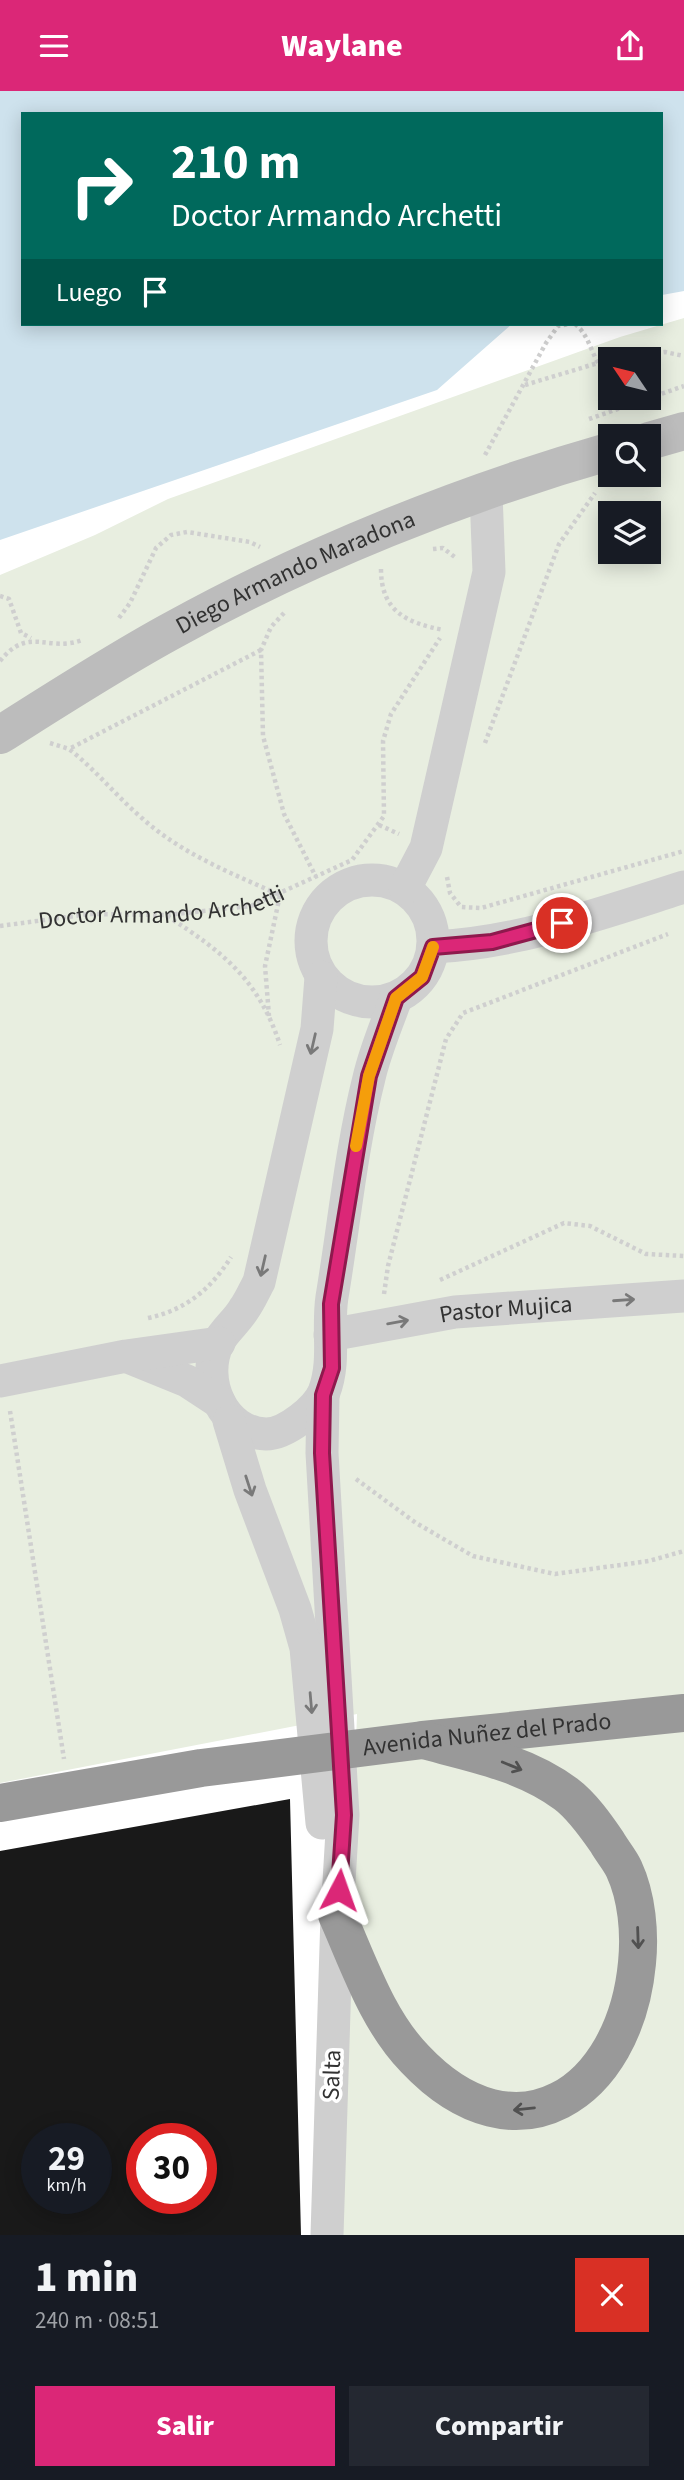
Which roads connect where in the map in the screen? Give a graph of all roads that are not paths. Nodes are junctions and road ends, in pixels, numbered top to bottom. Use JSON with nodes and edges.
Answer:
{"nodes":[{"id":1,"x":684,"y":431,"type":"edge"},
{"id":2,"x":661,"y":437,"type":"edge"},
{"id":3,"x":598,"y":455,"type":"edge"},
{"id":4,"x":484,"y":476,"type":"junction"},
{"id":5,"x":0,"y":735,"type":"edge"},
{"id":6,"x":684,"y":887,"type":"edge"},
{"id":7,"x":404,"y":888,"type":"junction"},
{"id":8,"x":433,"y":947,"type":"junction"},
{"id":9,"x":321,"y":977,"type":"junction"},
{"id":10,"x":396,"y":998,"type":"junction"},
{"id":11,"x":684,"y":1296,"type":"edge"},
{"id":12,"x":331,"y":1319,"type":"junction"},
{"id":13,"x":219,"y":1342,"type":"junction"},
{"id":14,"x":126,"y":1356,"type":"junction"},
{"id":15,"x":3,"y":1380,"type":"edge"},
{"id":16,"x":323,"y":1395,"type":"junction"},
{"id":17,"x":224,"y":1411,"type":"junction"},
{"id":18,"x":684,"y":1713,"type":"edge"},
{"id":19,"x":410,"y":1741,"type":"junction"},
{"id":20,"x":0,"y":1803,"type":"edge"},
{"id":21,"x":337,"y":1915,"type":"junction"},
{"id":22,"x":327,"y":2235,"type":"edge"}],
"edges":[{"from":1,"to":2,"type":"main road"},
{"from":3,"to":4,"type":"main road","name":"Diego Armando Maradona"},
{"from":4,"to":5,"type":"main road","name":"Diego Armando Maradona"},
{"from":4,"to":7,"type":"street"},
{"from":6,"to":8,"type":"street"},
{"from":7,"to":8,"type":"street"},
{"from":7,"to":9,"type":"street"},
{"from":8,"to":10,"type":"street"},
{"from":9,"to":10,"type":"street"},
{"from":9,"to":13,"type":"street","one_way":true},
{"from":10,"to":12,"type":"street"},
{"from":12,"to":11,"type":"street","name":"Pastor Mujica","one_way":true},
{"from":12,"to":16,"type":"street"},
{"from":13,"to":14,"type":"street"},
{"from":13,"to":17,"type":"street"},
{"from":14,"to":15,"type":"street"},
{"from":14,"to":17,"type":"street"},
{"from":16,"to":17,"type":"street"},
{"from":16,"to":21,"type":"street"},
{"from":17,"to":21,"type":"street","one_way":true},
{"from":18,"to":19,"type":"highway","name":"Avenida Nuñez del Prado"},
{"from":19,"to":20,"type":"highway","name":"Avenida Nuñez del Prado"},
{"from":19,"to":21,"type":"highway","one_way":true},
{"from":21,"to":22,"type":"street","name":"Salta"}]}
